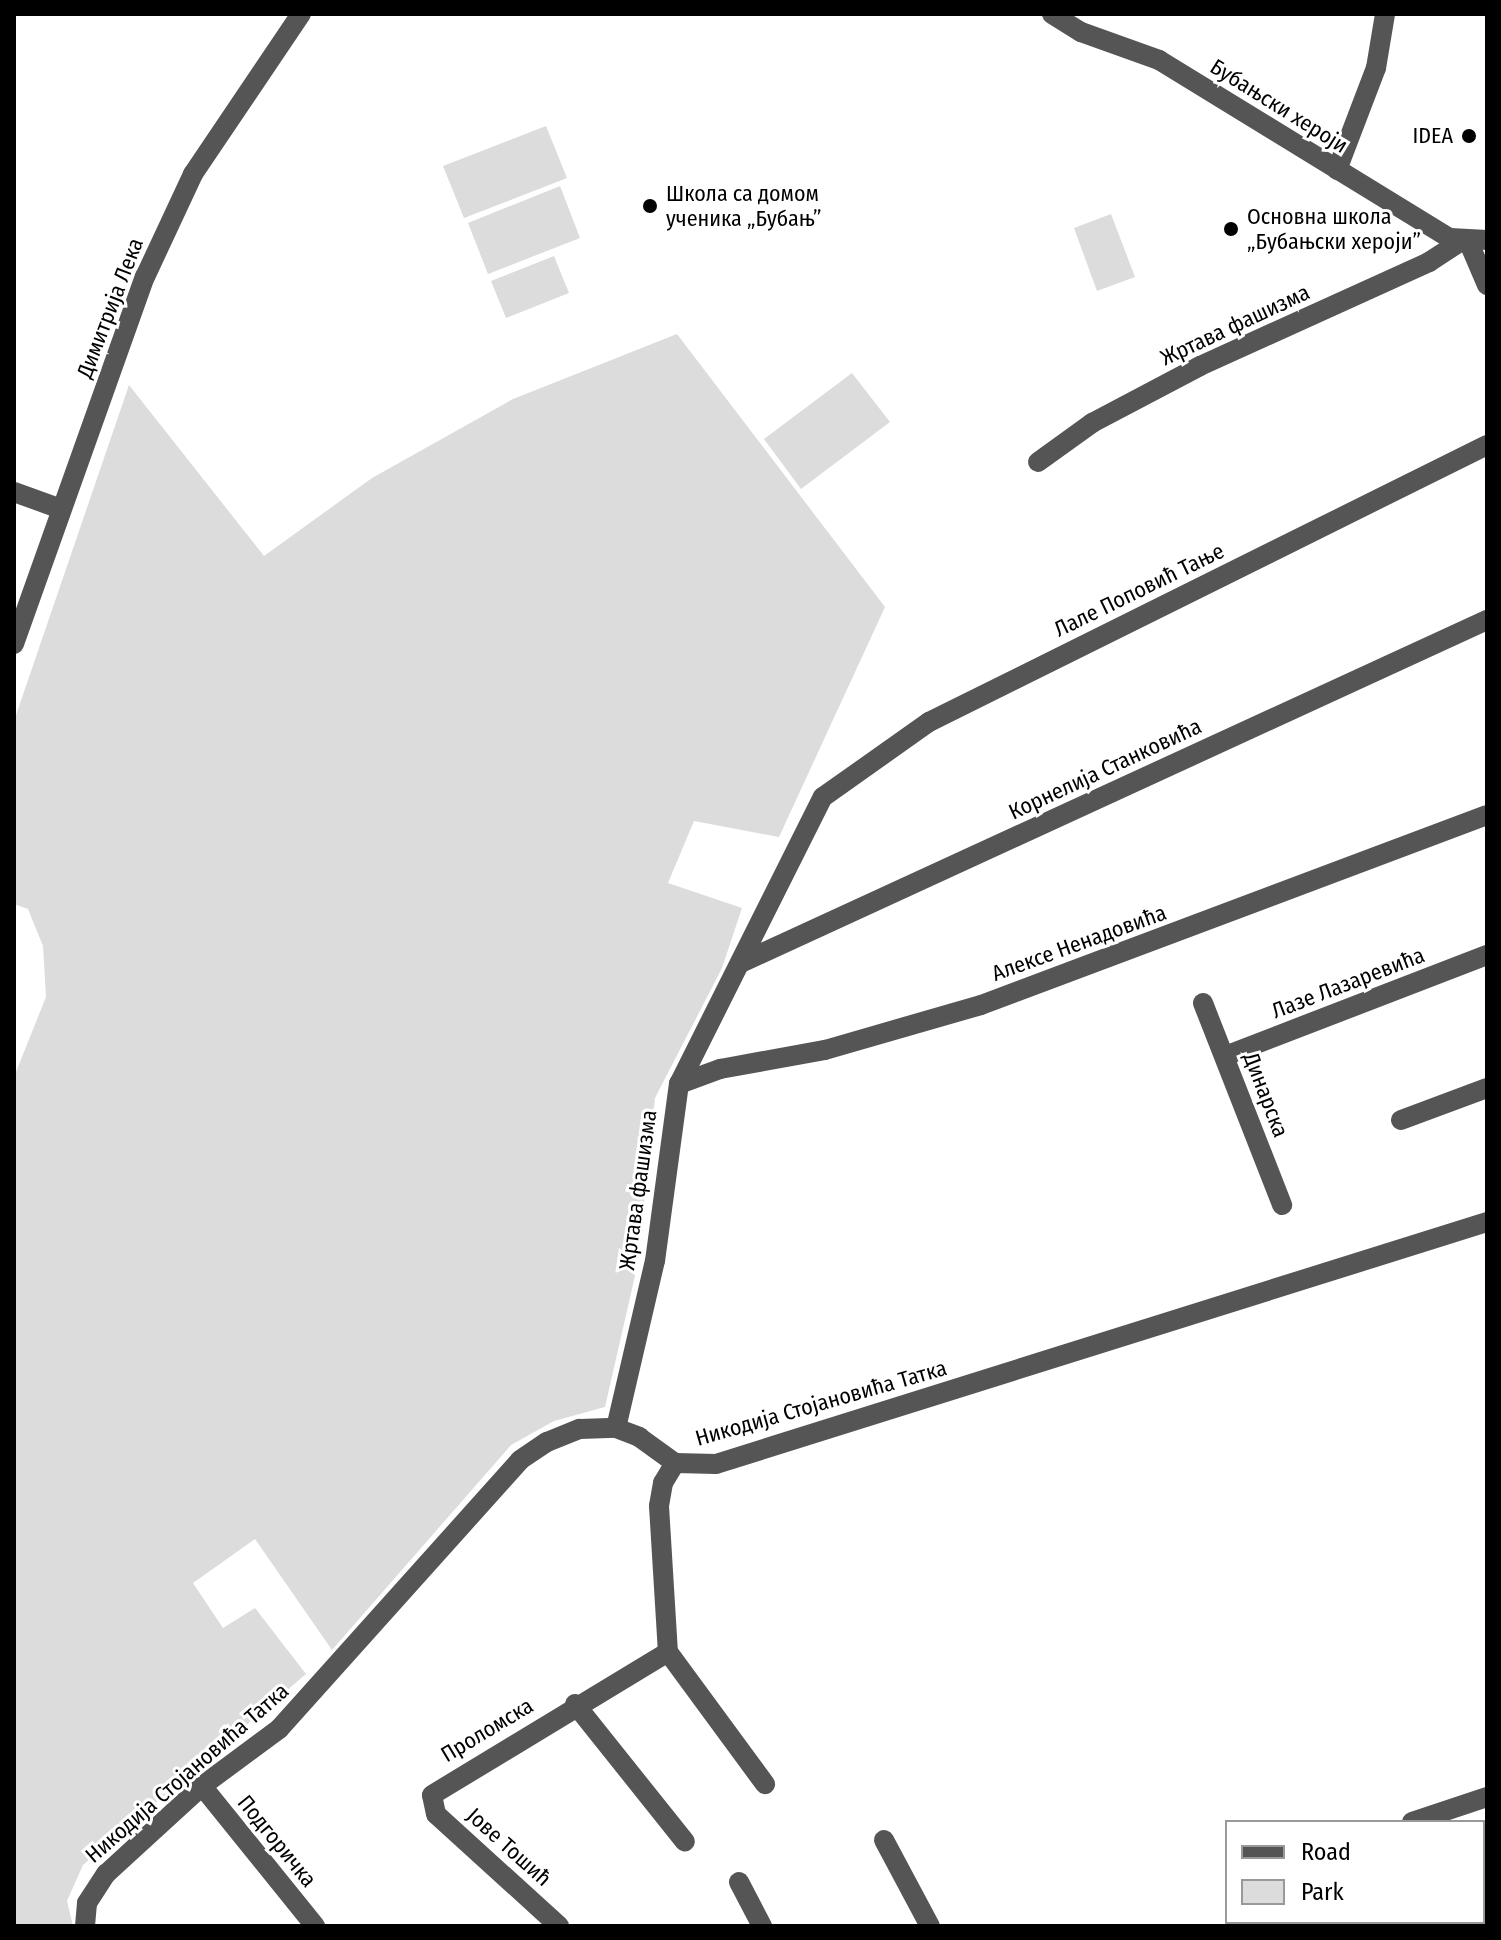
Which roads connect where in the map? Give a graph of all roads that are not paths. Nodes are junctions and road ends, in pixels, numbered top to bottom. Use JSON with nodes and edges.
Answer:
{"nodes":[{"id":1,"x":301,"y":14,"type":"edge"},
{"id":2,"x":1052,"y":14,"type":"edge"},
{"id":3,"x":1385,"y":14,"type":"edge"},
{"id":4,"x":1337,"y":170,"type":"junction"},
{"id":5,"x":1476,"y":239,"type":"edge"},
{"id":6,"x":1487,"y":285,"type":"edge"},
{"id":7,"x":1487,"y":445,"type":"edge"},
{"id":8,"x":1038,"y":462,"type":"dead end"},
{"id":9,"x":14,"y":492,"type":"edge"},
{"id":10,"x":61,"y":509,"type":"junction"},
{"id":11,"x":1487,"y":620,"type":"edge"},
{"id":12,"x":14,"y":644,"type":"edge"},
{"id":13,"x":823,"y":797,"type":"joint"},
{"id":14,"x":1487,"y":815,"type":"edge"},
{"id":15,"x":1487,"y":955,"type":"edge"},
{"id":16,"x":743,"y":962,"type":"junction"},
{"id":17,"x":1203,"y":1003,"type":"dead end"},
{"id":18,"x":1225,"y":1056,"type":"junction"},
{"id":19,"x":679,"y":1084,"type":"junction"},
{"id":20,"x":1487,"y":1088,"type":"edge"},
{"id":21,"x":1401,"y":1120,"type":"dead end"},
{"id":22,"x":1282,"y":1205,"type":"dead end"},
{"id":23,"x":1487,"y":1222,"type":"edge"},
{"id":24,"x":616,"y":1428,"type":"junction"},
{"id":25,"x":675,"y":1463,"type":"junction"},
{"id":26,"x":668,"y":1652,"type":"junction"},
{"id":27,"x":575,"y":1704,"type":"junction"},
{"id":28,"x":765,"y":1784,"type":"dead end"},
{"id":29,"x":202,"y":1786,"type":"junction"},
{"id":30,"x":1487,"y":1797,"type":"edge"},
{"id":31,"x":430,"y":1802,"type":"joint"},
{"id":32,"x":1418,"y":1820,"type":"edge"},
{"id":33,"x":884,"y":1840,"type":"dead end"},
{"id":34,"x":685,"y":1842,"type":"dead end"},
{"id":35,"x":739,"y":1882,"type":"dead end"},
{"id":36,"x":85,"y":1926,"type":"edge"},
{"id":37,"x":315,"y":1926,"type":"edge"},
{"id":38,"x":559,"y":1926,"type":"edge"},
{"id":39,"x":762,"y":1926,"type":"edge"},
{"id":40,"x":930,"y":1926,"type":"edge"}],
"edges":[{"from":1,"to":10,"type":"street","name":"Димитрија Лека"},
{"from":2,"to":4,"type":"street","name":"Бубањски хероји"},
{"from":3,"to":4,"type":"street"},
{"from":4,"to":5,"type":"street","name":"Бубањски хероји"},
{"from":5,"to":6,"type":"street"},
{"from":5,"to":8,"type":"street","name":"Жртава фашизма"},
{"from":7,"to":13,"type":"street","name":"Лале Поповић Тање"},
{"from":9,"to":10,"type":"street"},
{"from":10,"to":12,"type":"street","name":"Димитрија Лека"},
{"from":11,"to":16,"type":"street","name":"Корнелија Станковића"},
{"from":13,"to":16,"type":"street","name":"Жртава фашизма"},
{"from":14,"to":19,"type":"street","name":"Алексе Ненадовића"},
{"from":15,"to":18,"type":"street","name":"Лазе Лазаревића"},
{"from":16,"to":19,"type":"street","name":"Жртава фашизма"},
{"from":17,"to":18,"type":"street","name":"Динарска"},
{"from":18,"to":22,"type":"street","name":"Динарска"},
{"from":19,"to":24,"type":"street","name":"Жртава фашизма"},
{"from":20,"to":21,"type":"street"},
{"from":23,"to":25,"type":"street","name":"Никодија Стојановића Татка"},
{"from":24,"to":25,"type":"street","name":"Никодија Стојановића Татка"},
{"from":24,"to":29,"type":"street","name":"Никодија Стојановића Татка"},
{"from":25,"to":26,"type":"street"},
{"from":26,"to":27,"type":"street","name":"Проломска"},
{"from":26,"to":28,"type":"street"},
{"from":27,"to":31,"type":"street","name":"Проломска"},
{"from":27,"to":34,"type":"street"},
{"from":29,"to":36,"type":"street","name":"Никодија Стојановића Татка"},
{"from":29,"to":37,"type":"street","name":"Подгоричка"},
{"from":30,"to":32,"type":"street"},
{"from":31,"to":38,"type":"street","name":"Јове Тошић"},
{"from":33,"to":40,"type":"street"},
{"from":35,"to":39,"type":"street"}]}
